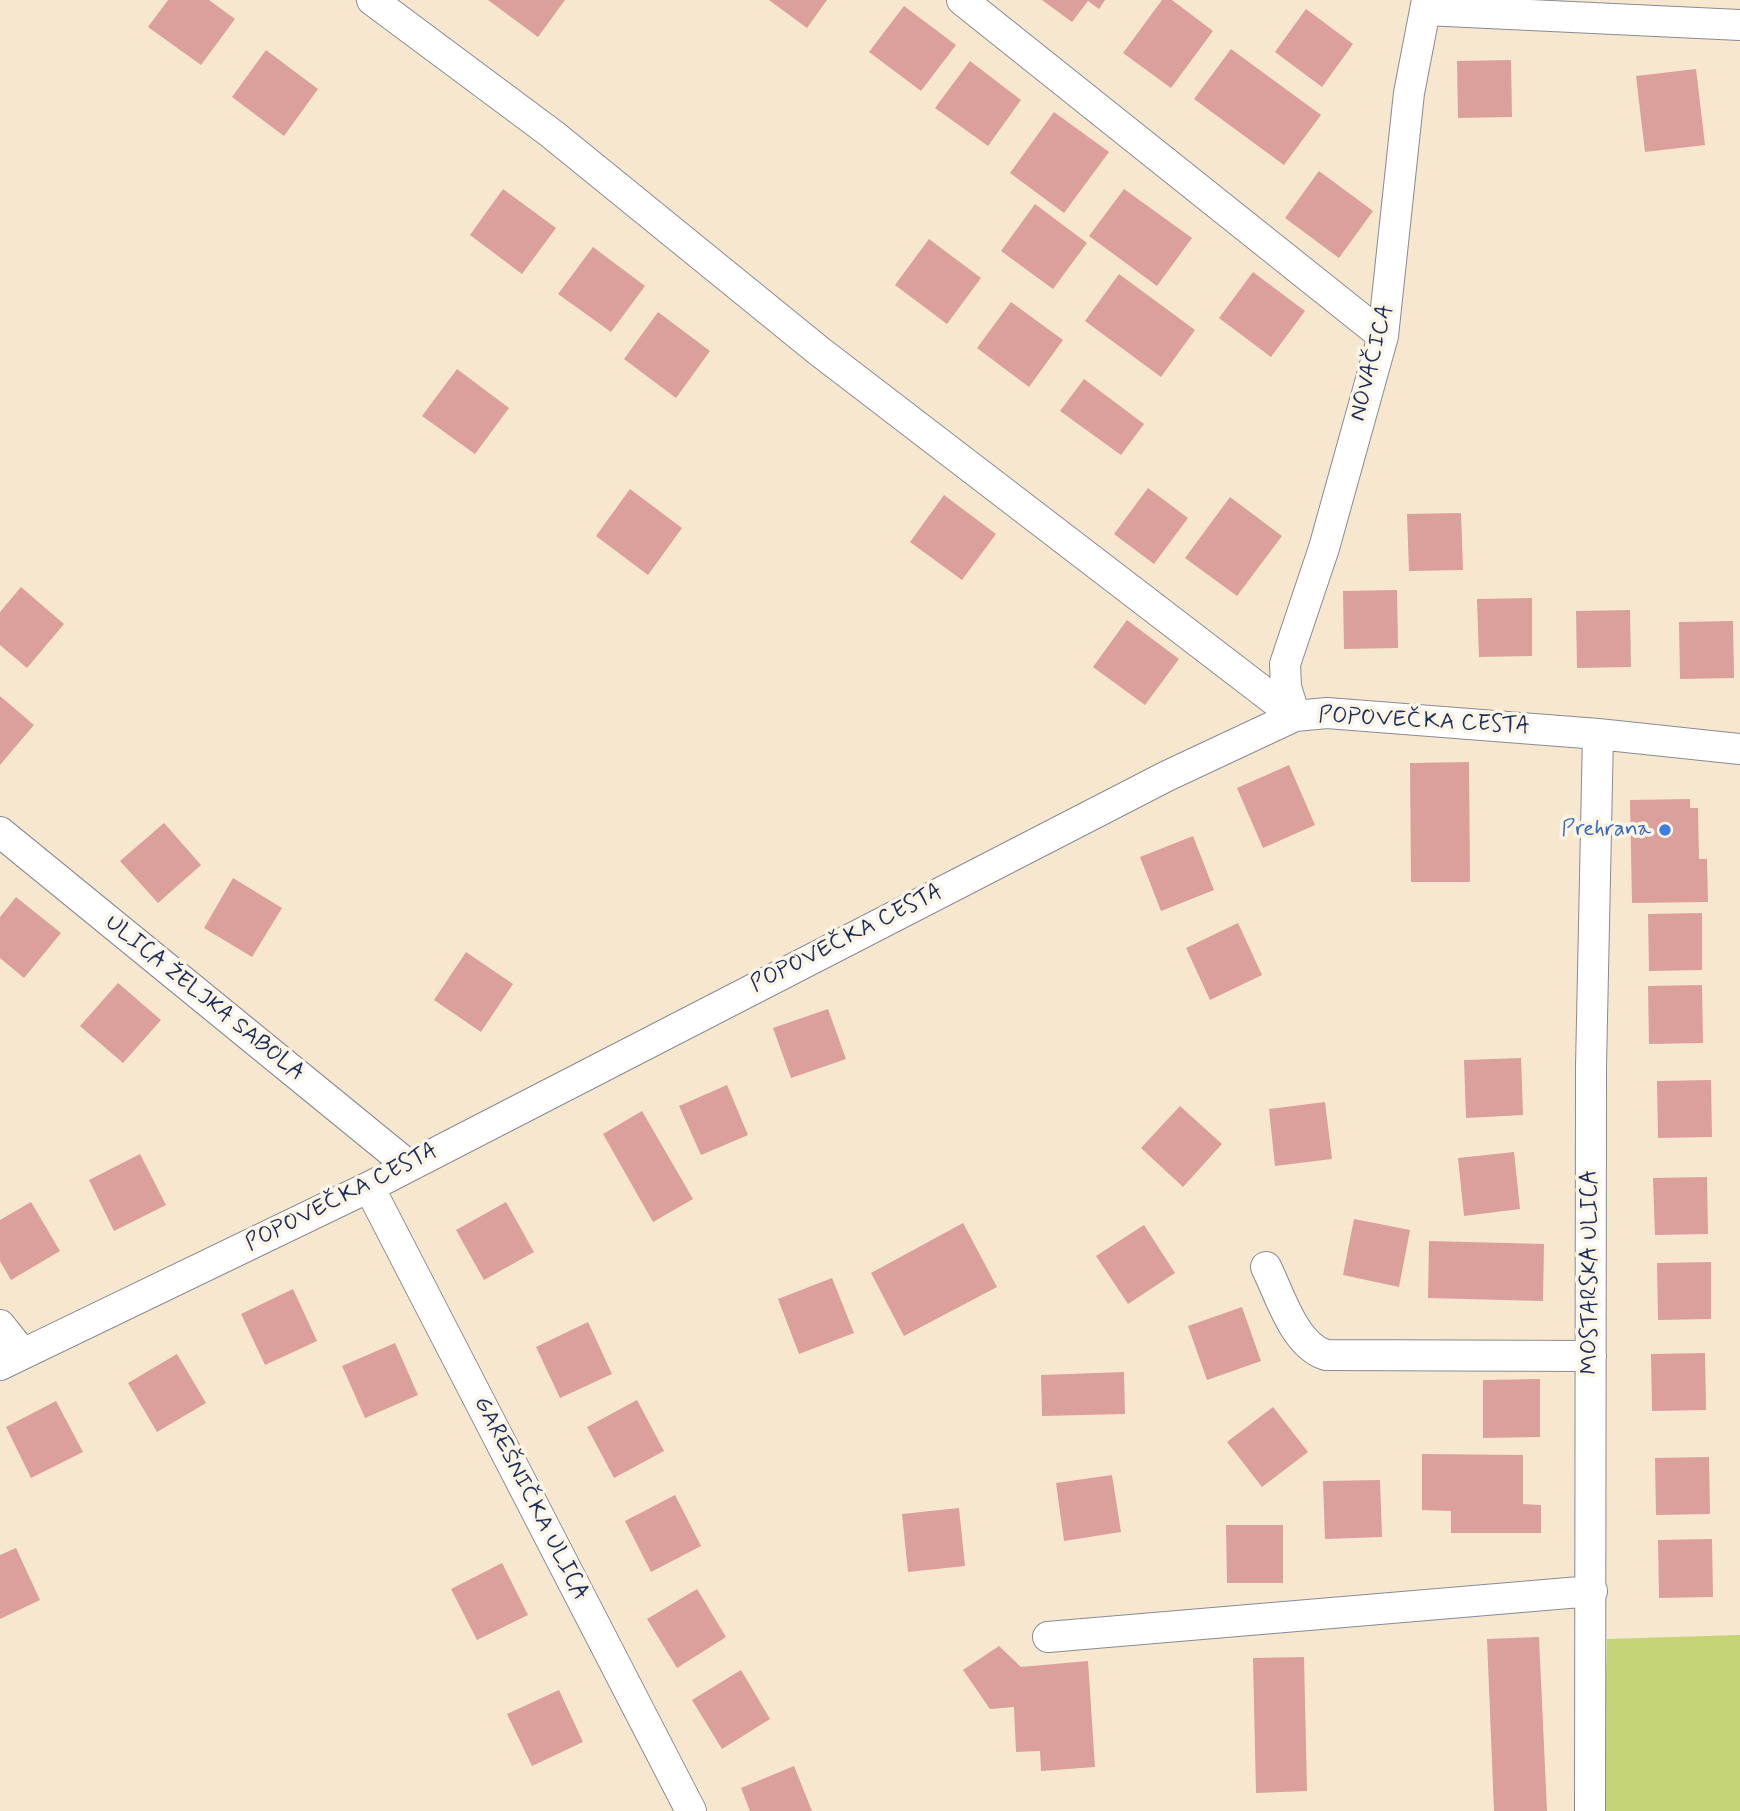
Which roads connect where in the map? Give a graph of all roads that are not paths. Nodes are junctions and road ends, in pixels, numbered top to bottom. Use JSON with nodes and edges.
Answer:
{"nodes":[{"id":1,"x":372,"y":0,"type":"edge"},
{"id":2,"x":962,"y":0,"type":"edge"},
{"id":3,"x":1426,"y":5,"type":"edge"},
{"id":4,"x":1740,"y":25,"type":"edge"},
{"id":5,"x":1383,"y":336,"type":"junction"},
{"id":6,"x":1295,"y":716,"type":"junction"},
{"id":7,"x":1598,"y":734,"type":"junction"},
{"id":8,"x":1740,"y":749,"type":"edge"},
{"id":9,"x":0,"y":832,"type":"edge"},
{"id":10,"x":408,"y":1165,"type":"junction"},
{"id":11,"x":369,"y":1186,"type":"junction"},
{"id":12,"x":1266,"y":1267,"type":"dead end"},
{"id":13,"x":0,"y":1325,"type":"edge"},
{"id":14,"x":1591,"y":1356,"type":"junction"},
{"id":15,"x":12,"y":1359,"type":"edge"},
{"id":16,"x":1592,"y":1591,"type":"junction"},
{"id":17,"x":1048,"y":1637,"type":"dead end"},
{"id":18,"x":691,"y":1811,"type":"edge"},
{"id":19,"x":1590,"y":1811,"type":"edge"}],
"edges":[{"from":1,"to":6,"type":"street"},
{"from":2,"to":5,"type":"street"},
{"from":3,"to":4,"type":"street"},
{"from":3,"to":5,"type":"street","name":"NOVAČICA"},
{"from":5,"to":6,"type":"street","name":"NOVAČICA"},
{"from":6,"to":7,"type":"street","name":"POPOVEČKA CESTA"},
{"from":6,"to":10,"type":"street","name":"POPOVEČKA CESTA"},
{"from":7,"to":8,"type":"street","name":"POPOVEČKA CESTA"},
{"from":7,"to":14,"type":"street","name":"MOSTARSKA ULICA"},
{"from":9,"to":10,"type":"street","name":"ULICA ŽELJKA SABOLA"},
{"from":10,"to":11,"type":"street","name":"POPOVEČKA CESTA"},
{"from":11,"to":15,"type":"street","name":"POPOVEČKA CESTA"},
{"from":11,"to":18,"type":"street","name":"GAREŠNIČKA ULICA"},
{"from":12,"to":14,"type":"street"},
{"from":13,"to":15,"type":"street"},
{"from":14,"to":16,"type":"street","name":"MOSTARSKA ULICA"},
{"from":16,"to":17,"type":"street"},
{"from":16,"to":19,"type":"street","name":"MOSTARSKA ULICA"}]}
